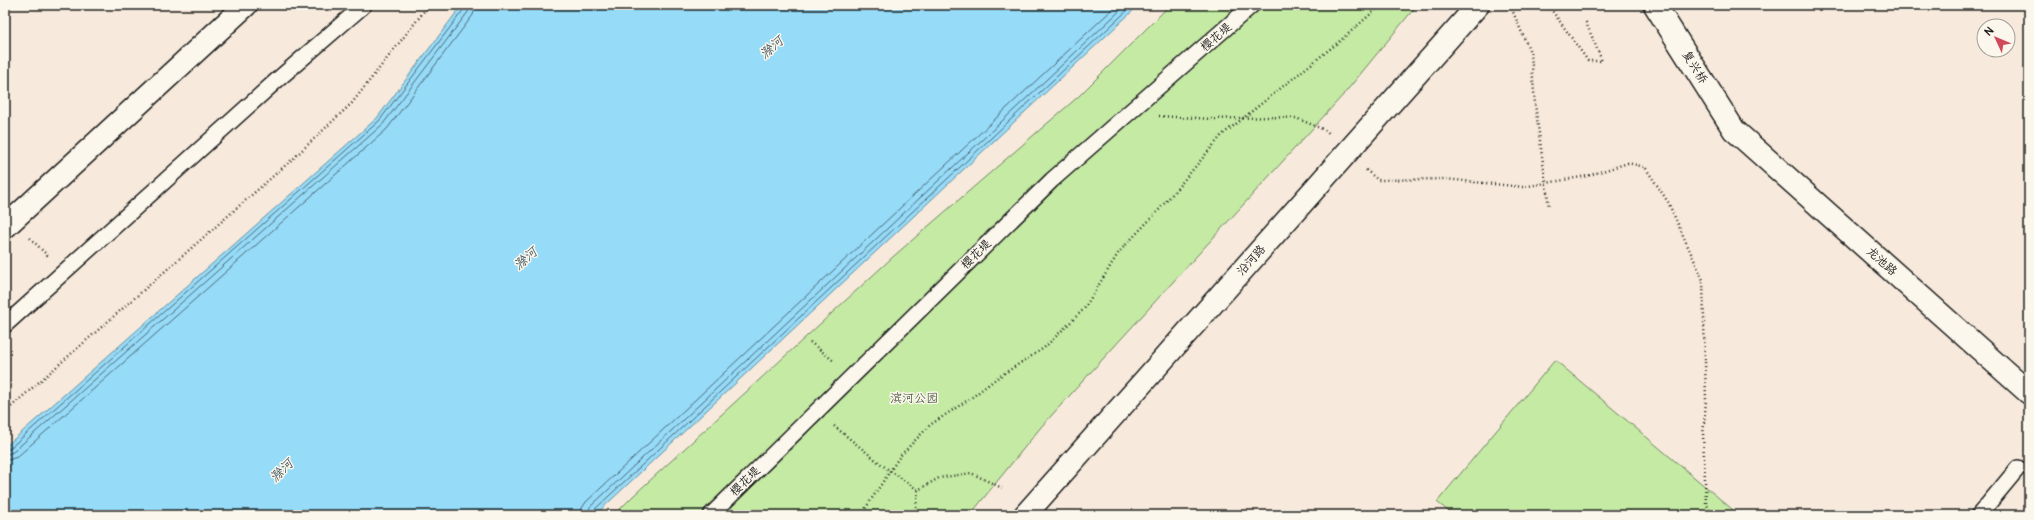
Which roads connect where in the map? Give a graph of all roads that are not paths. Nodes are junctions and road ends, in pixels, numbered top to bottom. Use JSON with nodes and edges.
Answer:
{"nodes":[{"id":1,"x":246,"y":5,"type":"edge"},
{"id":2,"x":364,"y":5,"type":"edge"},
{"id":3,"x":1252,"y":5,"type":"edge"},
{"id":4,"x":1478,"y":5,"type":"edge"},
{"id":5,"x":1655,"y":5,"type":"edge"},
{"id":6,"x":1734,"y":130,"type":"joint"},
{"id":7,"x":5,"y":227,"type":"edge"},
{"id":8,"x":5,"y":325,"type":"edge"},
{"id":9,"x":2029,"y":393,"type":"edge"},
{"id":10,"x":2018,"y":468,"type":"dead end"},
{"id":11,"x":711,"y":515,"type":"edge"},
{"id":12,"x":1025,"y":515,"type":"edge"},
{"id":13,"x":1980,"y":515,"type":"edge"}],
"edges":[{"from":1,"to":7,"type":"street"},
{"from":2,"to":8,"type":"lane"},
{"from":3,"to":11,"type":"lane","name":"樱花堤"},
{"from":4,"to":12,"type":"street","name":"沿河路"},
{"from":5,"to":6,"type":"street","name":"复兴桥"},
{"from":6,"to":9,"type":"street","name":"龙池路"},
{"from":10,"to":13,"type":"lane"}]}
